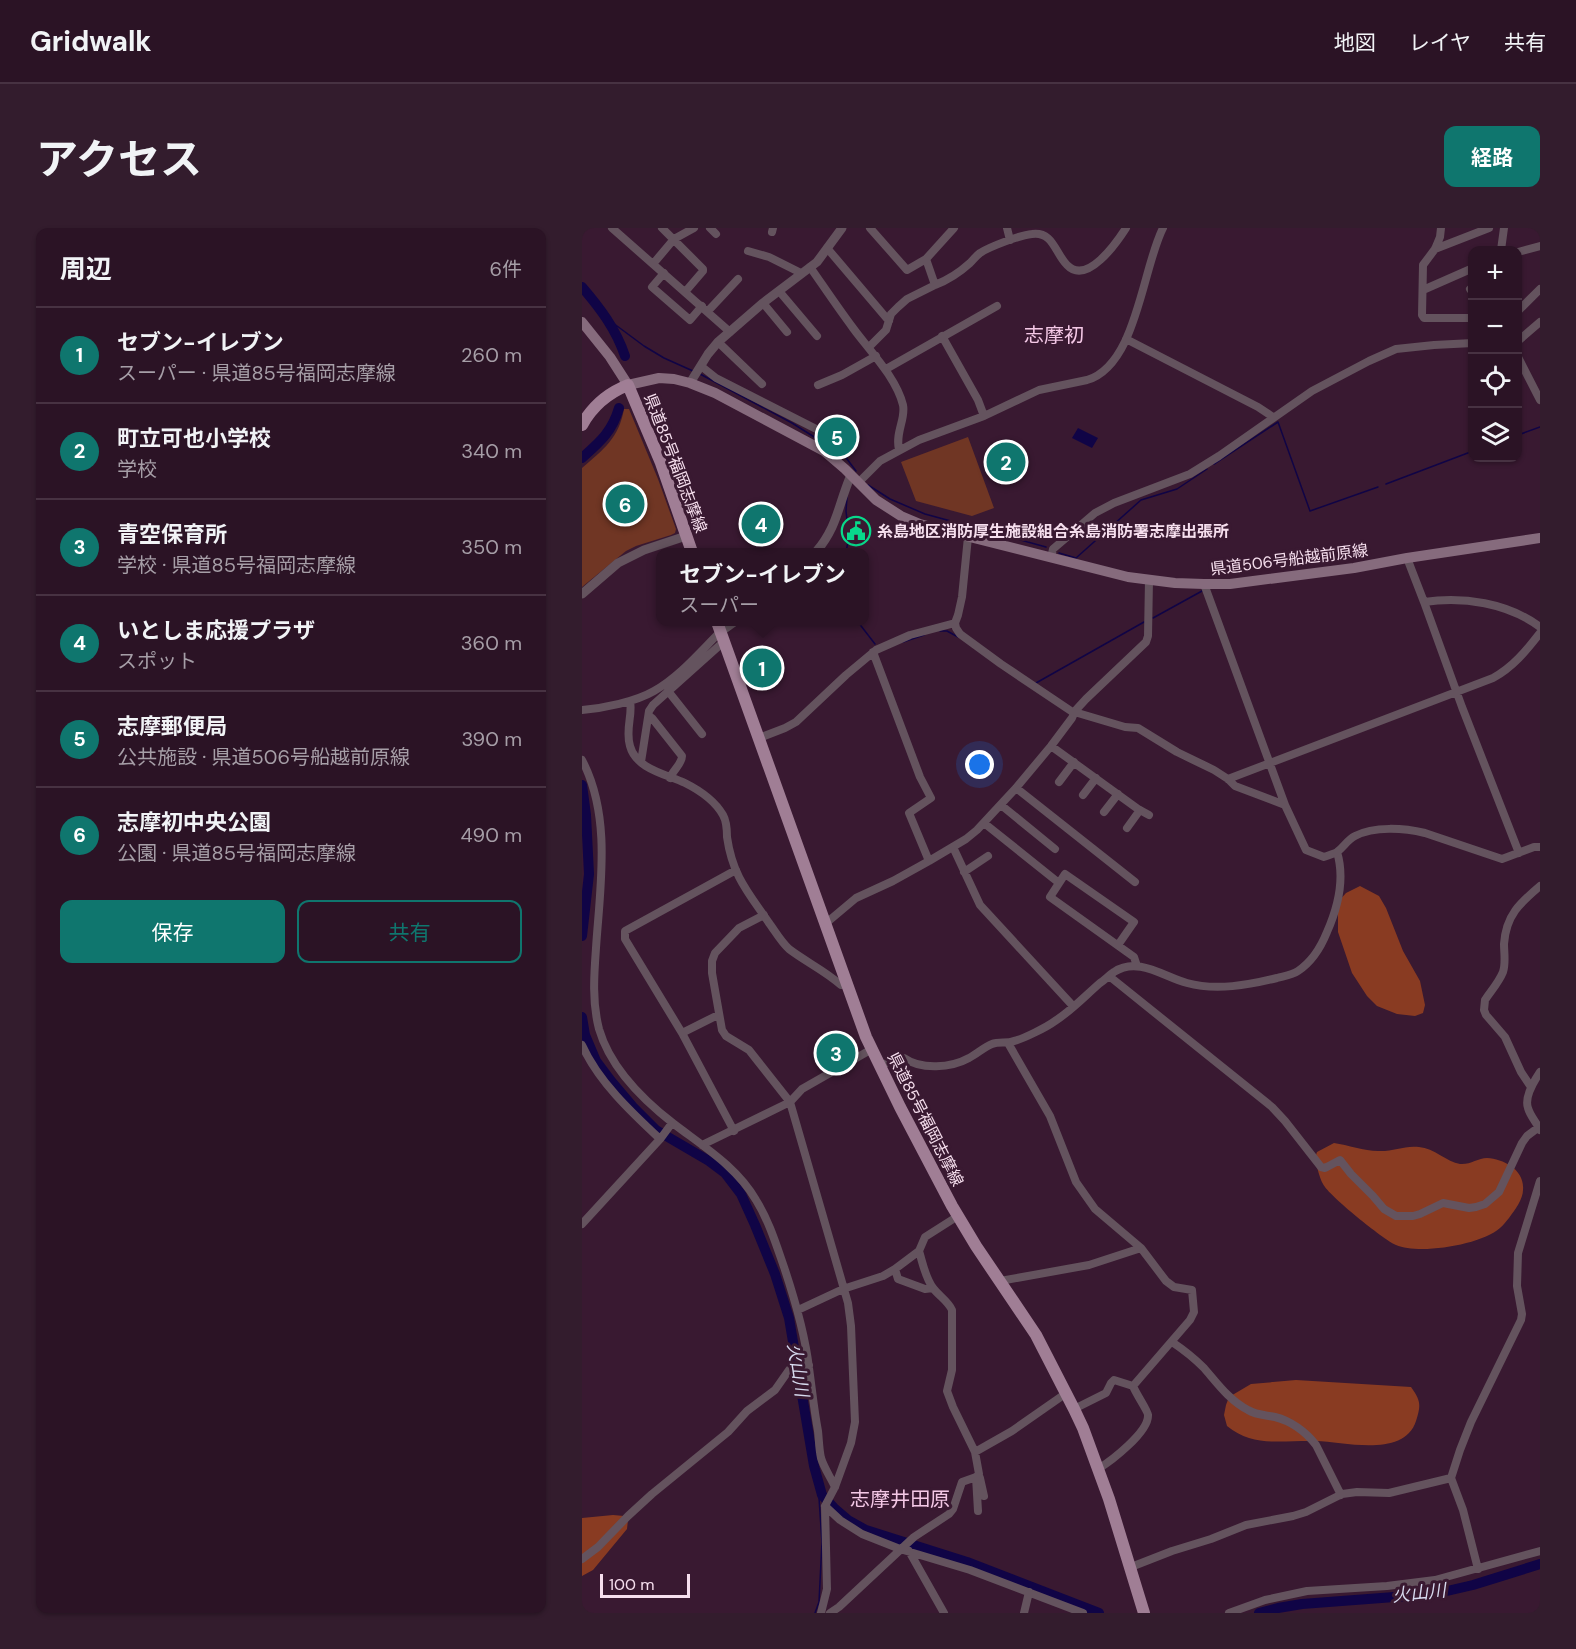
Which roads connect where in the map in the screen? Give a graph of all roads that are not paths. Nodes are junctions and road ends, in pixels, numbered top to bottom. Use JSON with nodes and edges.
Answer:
{"nodes":[{"id":1,"x":612,"y":228,"type":"edge"},
{"id":2,"x":662,"y":228,"type":"edge"},
{"id":3,"x":694,"y":228,"type":"edge"},
{"id":4,"x":842,"y":228,"type":"edge"},
{"id":5,"x":870,"y":228,"type":"edge"},
{"id":6,"x":954,"y":228,"type":"edge"},
{"id":7,"x":1007,"y":228,"type":"edge"},
{"id":8,"x":1126,"y":228,"type":"edge"},
{"id":9,"x":1163,"y":228,"type":"edge"},
{"id":10,"x":1441,"y":228,"type":"edge"},
{"id":11,"x":1489,"y":228,"type":"edge"},
{"id":12,"x":1504,"y":228,"type":"edge"},
{"id":13,"x":1032,"y":231,"type":"edge"},
{"id":14,"x":674,"y":239,"type":"junction"},
{"id":15,"x":1010,"y":240,"type":"junction"},
{"id":16,"x":1502,"y":246,"type":"edge"},
{"id":17,"x":1540,"y":246,"type":"edge"},
{"id":18,"x":827,"y":248,"type":"junction"},
{"id":19,"x":1435,"y":249,"type":"junction"},
{"id":20,"x":748,"y":251,"type":"dead end"},
{"id":21,"x":1522,"y":251,"type":"edge"},
{"id":22,"x":926,"y":259,"type":"junction"},
{"id":23,"x":653,"y":264,"type":"junction"},
{"id":24,"x":810,"y":267,"type":"junction"},
{"id":25,"x":1468,"y":270,"type":"edge"},
{"id":26,"x":664,"y":273,"type":"junction"},
{"id":27,"x":801,"y":273,"type":"junction"},
{"id":28,"x":738,"y":279,"type":"dead end"},
{"id":29,"x":935,"y":285,"type":"junction"},
{"id":30,"x":1423,"y":290,"type":"junction"},
{"id":31,"x":1540,"y":290,"type":"edge"},
{"id":32,"x":779,"y":291,"type":"junction"},
{"id":33,"x":685,"y":292,"type":"junction"},
{"id":34,"x":763,"y":303,"type":"junction"},
{"id":35,"x":996,"y":306,"type":"dead end"},
{"id":36,"x":1522,"y":307,"type":"edge"},
{"id":37,"x":705,"y":309,"type":"junction"},
{"id":38,"x":1468,"y":318,"type":"edge"},
{"id":39,"x":889,"y":321,"type":"junction"},
{"id":40,"x":582,"y":322,"type":"edge"},
{"id":41,"x":1540,"y":322,"type":"edge"},
{"id":42,"x":730,"y":332,"type":"junction"},
{"id":43,"x":787,"y":332,"type":"dead end"},
{"id":44,"x":817,"y":336,"type":"dead end"},
{"id":45,"x":942,"y":336,"type":"junction"},
{"id":46,"x":1522,"y":337,"type":"edge"},
{"id":47,"x":1126,"y":339,"type":"junction"},
{"id":48,"x":718,"y":342,"type":"junction"},
{"id":49,"x":1468,"y":343,"type":"edge"},
{"id":50,"x":869,"y":347,"type":"junction"},
{"id":51,"x":876,"y":356,"type":"junction"},
{"id":52,"x":1522,"y":365,"type":"edge"},
{"id":53,"x":701,"y":367,"type":"junction"},
{"id":54,"x":886,"y":369,"type":"junction"},
{"id":55,"x":690,"y":382,"type":"junction"},
{"id":56,"x":762,"y":384,"type":"dead end"},
{"id":57,"x":628,"y":385,"type":"junction"},
{"id":58,"x":818,"y":385,"type":"dead end"},
{"id":59,"x":1540,"y":400,"type":"edge"},
{"id":60,"x":984,"y":416,"type":"junction"},
{"id":61,"x":1274,"y":417,"type":"junction"},
{"id":62,"x":582,"y":425,"type":"edge"},
{"id":63,"x":819,"y":448,"type":"junction"},
{"id":64,"x":899,"y":450,"type":"junction"},
{"id":65,"x":855,"y":479,"type":"junction"},
{"id":66,"x":686,"y":536,"type":"junction"},
{"id":67,"x":968,"y":537,"type":"junction"},
{"id":68,"x":1540,"y":538,"type":"edge"},
{"id":69,"x":690,"y":548,"type":"edge"},
{"id":70,"x":819,"y":548,"type":"edge"},
{"id":71,"x":1051,"y":558,"type":"junction"},
{"id":72,"x":1407,"y":558,"type":"junction"},
{"id":73,"x":1149,"y":580,"type":"junction"},
{"id":74,"x":1205,"y":589,"type":"junction"},
{"id":75,"x":582,"y":594,"type":"edge"},
{"id":76,"x":1424,"y":602,"type":"junction"},
{"id":77,"x":955,"y":623,"type":"junction"},
{"id":78,"x":1540,"y":627,"type":"edge"},
{"id":79,"x":720,"y":632,"type":"edge"},
{"id":80,"x":1540,"y":633,"type":"edge"},
{"id":81,"x":873,"y":652,"type":"junction"},
{"id":82,"x":668,"y":691,"type":"junction"},
{"id":83,"x":1456,"y":691,"type":"junction"},
{"id":84,"x":630,"y":701,"type":"junction"},
{"id":85,"x":582,"y":710,"type":"edge"},
{"id":86,"x":1075,"y":711,"type":"junction"},
{"id":87,"x":649,"y":716,"type":"junction"},
{"id":88,"x":702,"y":734,"type":"dead end"},
{"id":89,"x":759,"y":738,"type":"junction"},
{"id":90,"x":1051,"y":746,"type":"junction"},
{"id":91,"x":582,"y":760,"type":"edge"},
{"id":92,"x":641,"y":762,"type":"junction"},
{"id":93,"x":1074,"y":762,"type":"junction"},
{"id":94,"x":1270,"y":763,"type":"junction"},
{"id":95,"x":670,"y":778,"type":"junction"},
{"id":96,"x":1096,"y":778,"type":"junction"},
{"id":97,"x":1228,"y":779,"type":"junction"},
{"id":98,"x":1059,"y":782,"type":"dead end"},
{"id":99,"x":1016,"y":788,"type":"junction"},
{"id":100,"x":1118,"y":794,"type":"junction"},
{"id":101,"x":1083,"y":795,"type":"dead end"},
{"id":102,"x":1001,"y":805,"type":"junction"},
{"id":103,"x":1285,"y":805,"type":"junction"},
{"id":104,"x":1140,"y":810,"type":"junction"},
{"id":105,"x":1104,"y":812,"type":"dead end"},
{"id":106,"x":1149,"y":815,"type":"dead end"},
{"id":107,"x":984,"y":823,"type":"junction"},
{"id":108,"x":1127,"y":828,"type":"dead end"},
{"id":109,"x":953,"y":847,"type":"junction"},
{"id":110,"x":1540,"y":847,"type":"edge"},
{"id":111,"x":1056,"y":849,"type":"dead end"},
{"id":112,"x":1337,"y":852,"type":"junction"},
{"id":113,"x":1519,"y":853,"type":"junction"},
{"id":114,"x":988,"y":856,"type":"dead end"},
{"id":115,"x":929,"y":861,"type":"junction"},
{"id":116,"x":736,"y":870,"type":"junction"},
{"id":117,"x":964,"y":872,"type":"junction"},
{"id":118,"x":1135,"y":882,"type":"dead end"},
{"id":119,"x":1059,"y":883,"type":"junction"},
{"id":120,"x":1540,"y":886,"type":"edge"},
{"id":121,"x":764,"y":915,"type":"junction"},
{"id":122,"x":825,"y":924,"type":"junction"},
{"id":123,"x":1118,"y":945,"type":"junction"},
{"id":124,"x":838,"y":960,"type":"junction"},
{"id":125,"x":1137,"y":966,"type":"junction"},
{"id":126,"x":827,"y":973,"type":"junction"},
{"id":127,"x":1109,"y":976,"type":"junction"},
{"id":128,"x":846,"y":983,"type":"junction"},
{"id":129,"x":1073,"y":1006,"type":"junction"},
{"id":130,"x":718,"y":1015,"type":"junction"},
{"id":131,"x":682,"y":1033,"type":"junction"},
{"id":132,"x":1008,"y":1043,"type":"junction"},
{"id":133,"x":582,"y":1045,"type":"edge"},
{"id":134,"x":872,"y":1049,"type":"junction"},
{"id":135,"x":586,"y":1061,"type":"edge"},
{"id":136,"x":880,"y":1065,"type":"junction"},
{"id":137,"x":1540,"y":1072,"type":"edge"},
{"id":138,"x":1531,"y":1087,"type":"junction"},
{"id":139,"x":790,"y":1102,"type":"junction"},
{"id":140,"x":672,"y":1123,"type":"junction"},
{"id":141,"x":1540,"y":1128,"type":"edge"},
{"id":142,"x":734,"y":1131,"type":"junction"},
{"id":143,"x":660,"y":1138,"type":"junction"},
{"id":144,"x":702,"y":1145,"type":"junction"},
{"id":145,"x":1540,"y":1181,"type":"edge"},
{"id":146,"x":958,"y":1216,"type":"junction"},
{"id":147,"x":582,"y":1224,"type":"edge"},
{"id":148,"x":1141,"y":1248,"type":"junction"},
{"id":149,"x":919,"y":1251,"type":"junction"},
{"id":150,"x":895,"y":1269,"type":"junction"},
{"id":151,"x":1000,"y":1281,"type":"junction"},
{"id":152,"x":843,"y":1288,"type":"junction"},
{"id":153,"x":933,"y":1288,"type":"junction"},
{"id":154,"x":798,"y":1310,"type":"junction"},
{"id":155,"x":1172,"y":1342,"type":"junction"},
{"id":156,"x":807,"y":1366,"type":"junction"},
{"id":157,"x":1133,"y":1386,"type":"junction"},
{"id":158,"x":1065,"y":1394,"type":"junction"},
{"id":159,"x":1074,"y":1409,"type":"junction"},
{"id":160,"x":975,"y":1452,"type":"junction"},
{"id":161,"x":1098,"y":1469,"type":"junction"},
{"id":162,"x":978,"y":1476,"type":"junction"},
{"id":163,"x":1451,"y":1478,"type":"junction"},
{"id":164,"x":836,"y":1486,"type":"junction"},
{"id":165,"x":1341,"y":1495,"type":"junction"},
{"id":166,"x":984,"y":1496,"type":"dead end"},
{"id":167,"x":825,"y":1506,"type":"junction"},
{"id":168,"x":978,"y":1511,"type":"dead end"},
{"id":169,"x":904,"y":1550,"type":"junction"},
{"id":170,"x":1540,"y":1551,"type":"edge"},
{"id":171,"x":582,"y":1559,"type":"edge"},
{"id":172,"x":1131,"y":1567,"type":"junction"},
{"id":173,"x":1478,"y":1569,"type":"junction"},
{"id":174,"x":1029,"y":1592,"type":"junction"},
{"id":175,"x":822,"y":1613,"type":"edge"},
{"id":176,"x":830,"y":1613,"type":"edge"},
{"id":177,"x":944,"y":1613,"type":"edge"},
{"id":178,"x":1024,"y":1613,"type":"edge"},
{"id":179,"x":1083,"y":1613,"type":"edge"},
{"id":180,"x":1144,"y":1613,"type":"edge"},
{"id":181,"x":1229,"y":1613,"type":"edge"}],
"edges":[{"from":1,"to":23,"type":"street"},
{"from":2,"to":14,"type":"street"},
{"from":3,"to":14,"type":"street"},
{"from":4,"to":18,"type":"street"},
{"from":5,"to":22,"type":"street"},
{"from":6,"to":22,"type":"street"},
{"from":7,"to":15,"type":"street"},
{"from":8,"to":13,"type":"street"},
{"from":9,"to":47,"type":"street"},
{"from":10,"to":19,"type":"street"},
{"from":11,"to":19,"type":"street"},
{"from":12,"to":16,"type":"street"},
{"from":13,"to":15,"type":"street"},
{"from":14,"to":23,"type":"street"},
{"from":14,"to":33,"type":"street"},
{"from":15,"to":29,"type":"street"},
{"from":17,"to":21,"type":"street"},
{"from":18,"to":24,"type":"street"},
{"from":18,"to":39,"type":"street"},
{"from":19,"to":30,"type":"street"},
{"from":20,"to":27,"type":"street"},
{"from":22,"to":29,"type":"street"},
{"from":23,"to":26,"type":"street"},
{"from":24,"to":27,"type":"street"},
{"from":24,"to":50,"type":"street"},
{"from":25,"to":30,"type":"street"},
{"from":26,"to":33,"type":"street"},
{"from":26,"to":37,"type":"street"},
{"from":27,"to":32,"type":"street"},
{"from":28,"to":37,"type":"street"},
{"from":29,"to":39,"type":"street"},
{"from":30,"to":38,"type":"street"},
{"from":31,"to":36,"type":"street"},
{"from":32,"to":34,"type":"street"},
{"from":32,"to":44,"type":"street"},
{"from":33,"to":37,"type":"street"},
{"from":34,"to":42,"type":"street"},
{"from":34,"to":43,"type":"street"},
{"from":35,"to":45,"type":"street"},
{"from":37,"to":42,"type":"street"},
{"from":39,"to":50,"type":"street"},
{"from":40,"to":57,"type":"main road"},
{"from":41,"to":46,"type":"street"},
{"from":42,"to":48,"type":"street"},
{"from":45,"to":54,"type":"street"},
{"from":45,"to":60,"type":"street"},
{"from":47,"to":60,"type":"street"},
{"from":47,"to":61,"type":"street"},
{"from":48,"to":53,"type":"street"},
{"from":48,"to":56,"type":"street"},
{"from":49,"to":61,"type":"street"},
{"from":50,"to":51,"type":"street"},
{"from":51,"to":54,"type":"street"},
{"from":51,"to":58,"type":"street"},
{"from":52,"to":59,"type":"street"},
{"from":53,"to":55,"type":"street"},
{"from":53,"to":63,"type":"street"},
{"from":54,"to":64,"type":"street"},
{"from":55,"to":57,"type":"main road","name":"県道506号船越前原線"},
{"from":55,"to":63,"type":"main road","name":"県道506号船越前原線"},
{"from":57,"to":62,"type":"main road"},
{"from":57,"to":66,"type":"main road","name":"県道85号福岡志摩線"},
{"from":60,"to":64,"type":"street"},
{"from":61,"to":71,"type":"street"},
{"from":63,"to":65,"type":"main road","name":"県道506号船越前原線"},
{"from":64,"to":65,"type":"street"},
{"from":65,"to":67,"type":"main road","name":"県道506号船越前原線"},
{"from":65,"to":70,"type":"street"},
{"from":66,"to":69,"type":"main road","name":"県道85号福岡志摩線"},
{"from":66,"to":75,"type":"street"},
{"from":67,"to":71,"type":"main road","name":"県道506号船越前原線"},
{"from":67,"to":77,"type":"street"},
{"from":68,"to":72,"type":"main road","name":"県道506号船越前原線"},
{"from":71,"to":73,"type":"main road","name":"県道506号船越前原線"},
{"from":72,"to":74,"type":"main road","name":"県道506号船越前原線"},
{"from":72,"to":76,"type":"street"},
{"from":73,"to":74,"type":"main road","name":"県道506号船越前原線"},
{"from":73,"to":86,"type":"street"},
{"from":74,"to":94,"type":"street"},
{"from":76,"to":78,"type":"street"},
{"from":76,"to":83,"type":"street"},
{"from":77,"to":81,"type":"street"},
{"from":77,"to":86,"type":"street"},
{"from":79,"to":82,"type":"street"},
{"from":79,"to":84,"type":"street"},
{"from":79,"to":89,"type":"main road","name":"県道85号福岡志摩線"},
{"from":80,"to":83,"type":"street"},
{"from":81,"to":89,"type":"street"},
{"from":81,"to":115,"type":"street"},
{"from":82,"to":87,"type":"street"},
{"from":82,"to":88,"type":"street"},
{"from":83,"to":94,"type":"street"},
{"from":83,"to":113,"type":"street"},
{"from":84,"to":85,"type":"street"},
{"from":84,"to":92,"type":"street"},
{"from":86,"to":90,"type":"street"},
{"from":86,"to":97,"type":"street"},
{"from":87,"to":92,"type":"street"},
{"from":87,"to":95,"type":"street"},
{"from":89,"to":122,"type":"main road","name":"県道85号福岡志摩線"},
{"from":90,"to":93,"type":"street"},
{"from":90,"to":99,"type":"street"},
{"from":91,"to":140,"type":"street"},
{"from":92,"to":95,"type":"street"},
{"from":93,"to":96,"type":"street"},
{"from":93,"to":98,"type":"street"},
{"from":94,"to":97,"type":"street"},
{"from":94,"to":103,"type":"street"},
{"from":95,"to":116,"type":"street"},
{"from":96,"to":100,"type":"street"},
{"from":96,"to":101,"type":"street"},
{"from":97,"to":103,"type":"street"},
{"from":99,"to":102,"type":"street"},
{"from":99,"to":118,"type":"street"},
{"from":100,"to":104,"type":"street"},
{"from":100,"to":105,"type":"street"},
{"from":102,"to":107,"type":"street"},
{"from":102,"to":111,"type":"street"},
{"from":103,"to":112,"type":"street"},
{"from":104,"to":106,"type":"street"},
{"from":104,"to":108,"type":"street"},
{"from":107,"to":109,"type":"street"},
{"from":107,"to":119,"type":"street"},
{"from":109,"to":115,"type":"street"},
{"from":109,"to":117,"type":"street"},
{"from":110,"to":113,"type":"street"},
{"from":112,"to":113,"type":"street"},
{"from":112,"to":125,"type":"street"},
{"from":114,"to":117,"type":"street"},
{"from":115,"to":122,"type":"street"},
{"from":116,"to":121,"type":"street"},
{"from":116,"to":131,"type":"street"},
{"from":117,"to":129,"type":"street"},
{"from":119,"to":123,"type":"street"},
{"from":119,"to":123,"type":"street"},
{"from":120,"to":138,"type":"street"},
{"from":121,"to":126,"type":"street"},
{"from":121,"to":130,"type":"street"},
{"from":122,"to":124,"type":"main road","name":"県道85号福岡志摩線"},
{"from":123,"to":125,"type":"street"},
{"from":124,"to":126,"type":"street"},
{"from":124,"to":128,"type":"main road","name":"県道85号福岡志摩線"},
{"from":125,"to":127,"type":"street"},
{"from":126,"to":128,"type":"street"},
{"from":127,"to":129,"type":"street"},
{"from":127,"to":141,"type":"street"},
{"from":128,"to":134,"type":"main road","name":"県道85号福岡志摩線"},
{"from":129,"to":132,"type":"street"},
{"from":130,"to":131,"type":"street"},
{"from":130,"to":139,"type":"street"},
{"from":131,"to":142,"type":"street"},
{"from":132,"to":136,"type":"street"},
{"from":132,"to":148,"type":"street"},
{"from":133,"to":135,"type":"street"},
{"from":134,"to":136,"type":"main road","name":"県道85号福岡志摩線"},
{"from":134,"to":139,"type":"street"},
{"from":135,"to":143,"type":"street"},
{"from":136,"to":146,"type":"main road","name":"県道85号福岡志摩線"},
{"from":137,"to":138,"type":"street"},
{"from":138,"to":141,"type":"street"},
{"from":139,"to":142,"type":"street"},
{"from":139,"to":152,"type":"street"},
{"from":140,"to":143,"type":"street"},
{"from":140,"to":144,"type":"street"},
{"from":142,"to":144,"type":"street"},
{"from":143,"to":147,"type":"street"},
{"from":144,"to":154,"type":"street"},
{"from":145,"to":163,"type":"street"},
{"from":146,"to":149,"type":"street"},
{"from":146,"to":151,"type":"main road","name":"県道85号福岡志摩線"},
{"from":148,"to":151,"type":"street"},
{"from":148,"to":155,"type":"street"},
{"from":149,"to":150,"type":"street"},
{"from":149,"to":153,"type":"street"},
{"from":150,"to":152,"type":"street"},
{"from":150,"to":153,"type":"street"},
{"from":151,"to":158,"type":"main road","name":"県道85号福岡志摩線"},
{"from":152,"to":154,"type":"street"},
{"from":152,"to":164,"type":"street"},
{"from":153,"to":160,"type":"street"},
{"from":154,"to":156,"type":"street"},
{"from":155,"to":157,"type":"street"},
{"from":155,"to":165,"type":"street"},
{"from":156,"to":164,"type":"street"},
{"from":156,"to":171,"type":"street"},
{"from":157,"to":159,"type":"street"},
{"from":157,"to":161,"type":"street"},
{"from":158,"to":159,"type":"main road","name":"県道85号福岡志摩線"},
{"from":158,"to":160,"type":"street"},
{"from":159,"to":161,"type":"main road","name":"県道85号福岡志摩線"},
{"from":160,"to":162,"type":"street"},
{"from":161,"to":172,"type":"main road","name":"県道85号福岡志摩線"},
{"from":162,"to":166,"type":"street"},
{"from":162,"to":168,"type":"street"},
{"from":162,"to":169,"type":"street"},
{"from":163,"to":165,"type":"street"},
{"from":163,"to":173,"type":"street"},
{"from":164,"to":167,"type":"street"},
{"from":165,"to":172,"type":"street"},
{"from":167,"to":169,"type":"street"},
{"from":167,"to":175,"type":"street"},
{"from":169,"to":174,"type":"street"},
{"from":169,"to":176,"type":"street"},
{"from":169,"to":177,"type":"street"},
{"from":170,"to":173,"type":"street"},
{"from":172,"to":180,"type":"main road","name":"県道85号福岡志摩線"},
{"from":173,"to":181,"type":"street"},
{"from":174,"to":178,"type":"street"},
{"from":174,"to":179,"type":"street"}]}
